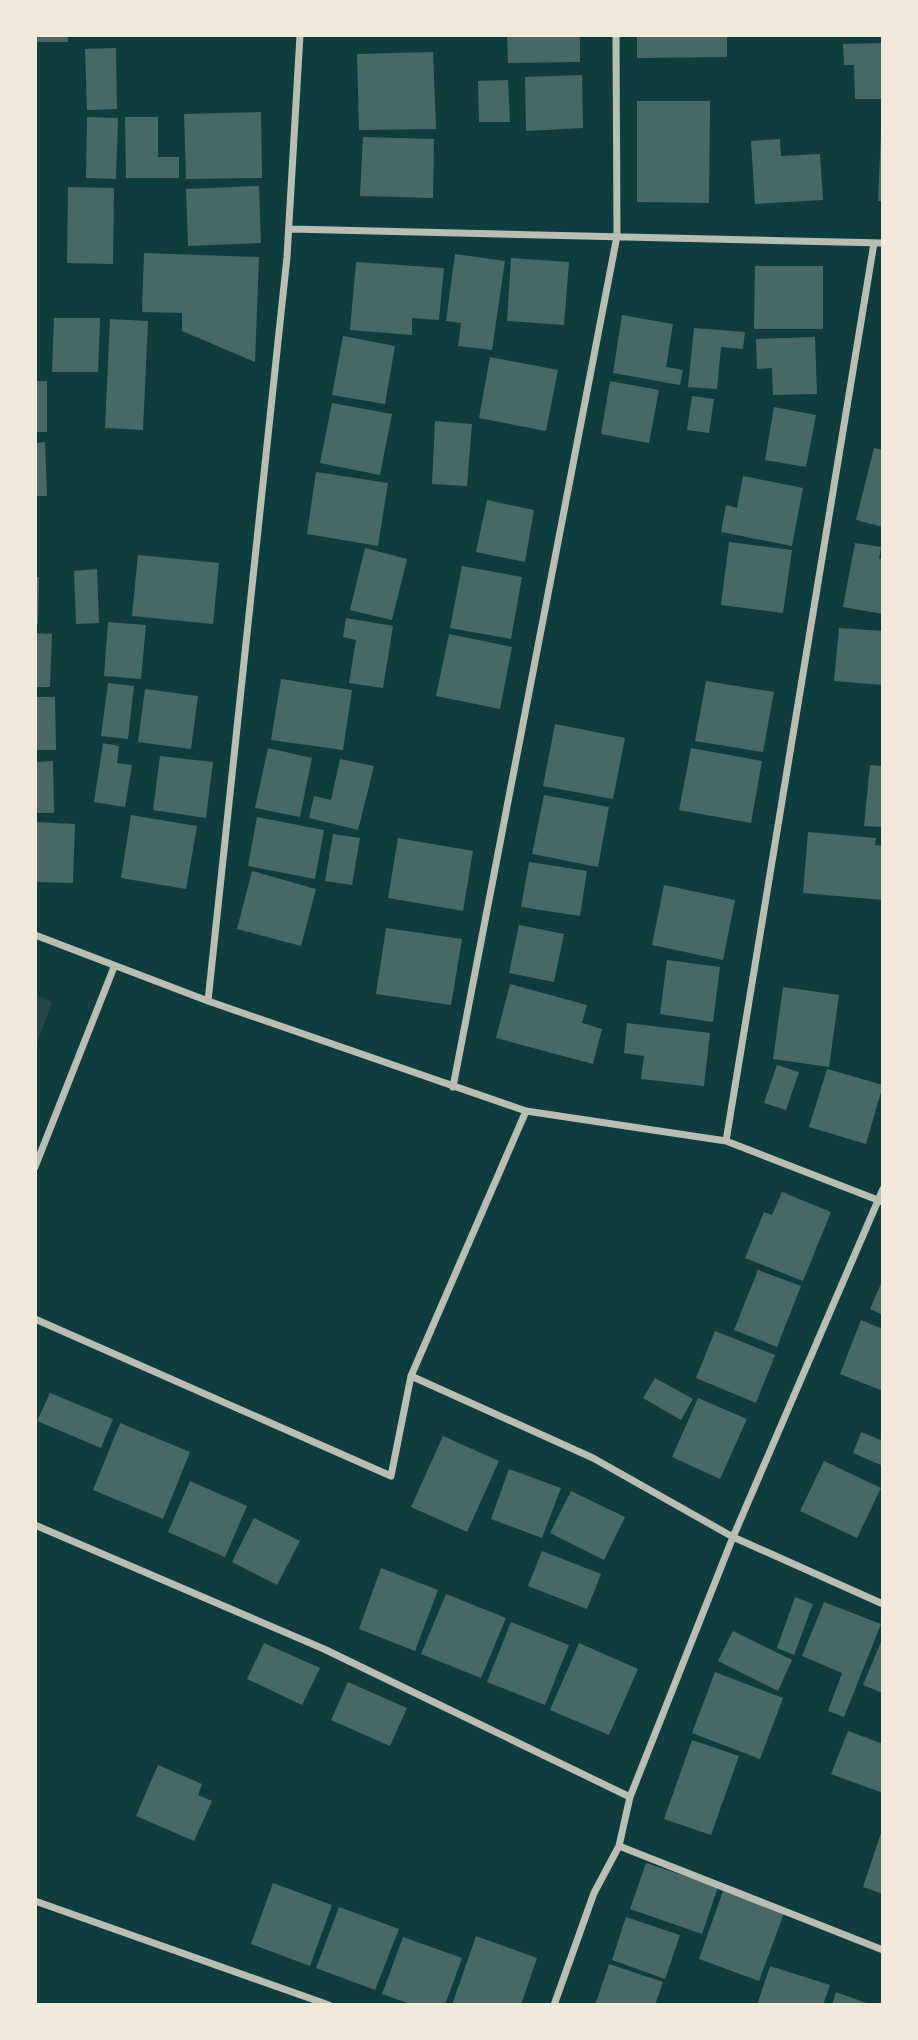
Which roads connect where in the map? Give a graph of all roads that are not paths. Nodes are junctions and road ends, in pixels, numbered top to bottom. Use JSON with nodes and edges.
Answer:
{"nodes":[{"id":1,"x":300,"y":35,"type":"edge"},
{"id":2,"x":616,"y":35,"type":"edge"},
{"id":3,"x":290,"y":229,"type":"junction"},
{"id":4,"x":617,"y":236,"type":"junction"},
{"id":5,"x":874,"y":243,"type":"junction"},
{"id":6,"x":883,"y":243,"type":"edge"},
{"id":7,"x":35,"y":935,"type":"edge"},
{"id":8,"x":114,"y":967,"type":"junction"},
{"id":9,"x":208,"y":1001,"type":"junction"},
{"id":10,"x":453,"y":1087,"type":"junction"},
{"id":11,"x":526,"y":1111,"type":"junction"},
{"id":12,"x":726,"y":1141,"type":"junction"},
{"id":13,"x":35,"y":1167,"type":"edge"},
{"id":14,"x":883,"y":1189,"type":"edge"},
{"id":15,"x":881,"y":1201,"type":"edge"},
{"id":16,"x":35,"y":1319,"type":"edge"},
{"id":17,"x":411,"y":1376,"type":"junction"},
{"id":18,"x":35,"y":1525,"type":"edge"},
{"id":19,"x":733,"y":1536,"type":"junction"},
{"id":20,"x":883,"y":1604,"type":"edge"},
{"id":21,"x":631,"y":1797,"type":"junction"},
{"id":22,"x":619,"y":1846,"type":"junction"},
{"id":23,"x":35,"y":1901,"type":"edge"},
{"id":24,"x":883,"y":1950,"type":"edge"},
{"id":25,"x":330,"y":2005,"type":"edge"},
{"id":26,"x":554,"y":2005,"type":"edge"}],
"edges":[{"from":1,"to":3,"type":"street"},
{"from":2,"to":4,"type":"street"},
{"from":3,"to":4,"type":"street"},
{"from":3,"to":9,"type":"street"},
{"from":4,"to":5,"type":"street"},
{"from":4,"to":10,"type":"street"},
{"from":5,"to":6,"type":"street"},
{"from":5,"to":12,"type":"street"},
{"from":7,"to":8,"type":"street"},
{"from":8,"to":9,"type":"street"},
{"from":8,"to":13,"type":"street"},
{"from":9,"to":10,"type":"street"},
{"from":10,"to":11,"type":"street"},
{"from":11,"to":12,"type":"street"},
{"from":11,"to":17,"type":"street"},
{"from":12,"to":15,"type":"street"},
{"from":14,"to":15,"type":"street"},
{"from":15,"to":19,"type":"street"},
{"from":16,"to":17,"type":"street"},
{"from":17,"to":19,"type":"street"},
{"from":18,"to":21,"type":"street"},
{"from":19,"to":20,"type":"street"},
{"from":19,"to":21,"type":"street"},
{"from":21,"to":22,"type":"street"},
{"from":22,"to":24,"type":"street"},
{"from":22,"to":26,"type":"street"},
{"from":23,"to":25,"type":"street"}]}
